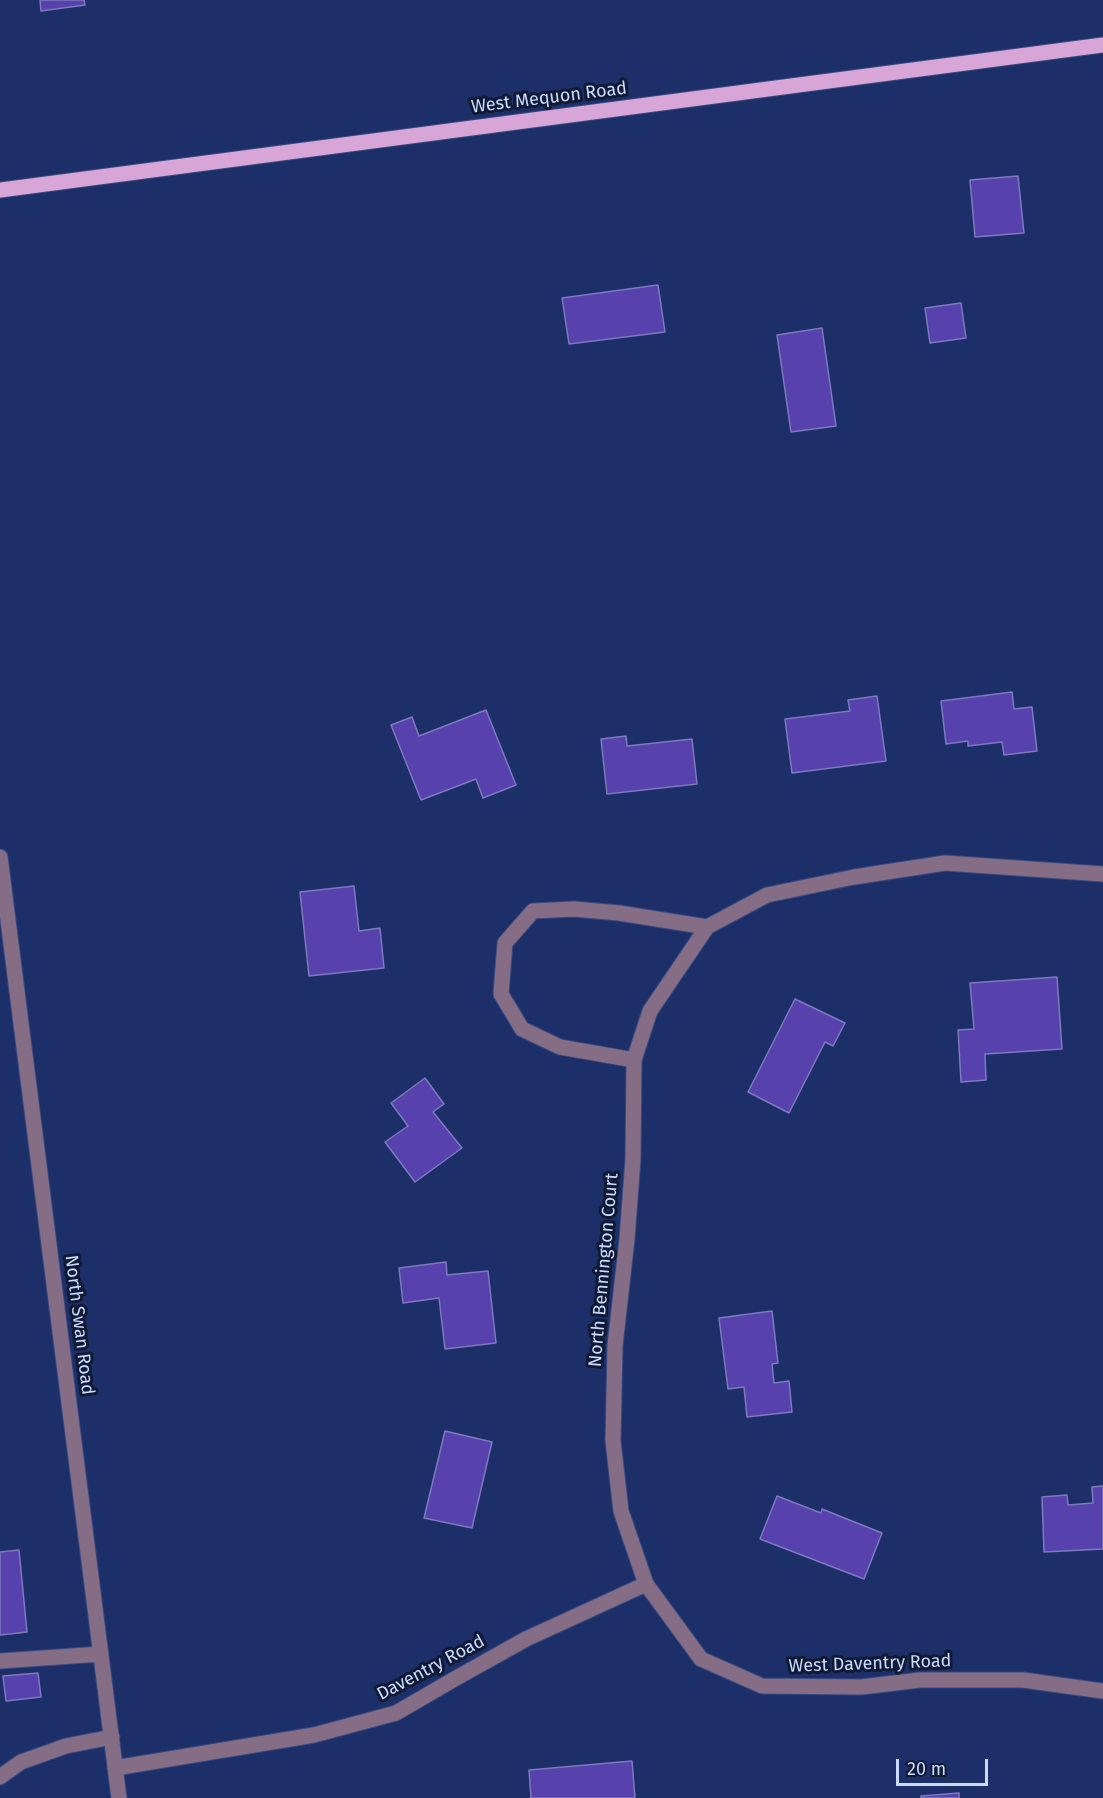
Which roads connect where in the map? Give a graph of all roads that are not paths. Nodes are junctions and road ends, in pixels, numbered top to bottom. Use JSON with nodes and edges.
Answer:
{"nodes":[{"id":1,"x":1103,"y":45,"type":"edge"},
{"id":2,"x":0,"y":190,"type":"edge"},
{"id":3,"x":0,"y":857,"type":"edge"},
{"id":4,"x":1103,"y":874,"type":"edge"},
{"id":5,"x":707,"y":927,"type":"junction"},
{"id":6,"x":634,"y":1060,"type":"junction"},
{"id":7,"x":646,"y":1584,"type":"junction"},
{"id":8,"x":101,"y":1654,"type":"junction"},
{"id":9,"x":0,"y":1661,"type":"edge"},
{"id":10,"x":1103,"y":1691,"type":"edge"},
{"id":11,"x":112,"y":1737,"type":"junction"},
{"id":12,"x":116,"y":1768,"type":"junction"},
{"id":13,"x":0,"y":1778,"type":"edge"},
{"id":14,"x":119,"y":1798,"type":"edge"}],
"edges":[{"from":1,"to":2,"type":"main road","name":"West Mequon Road"},
{"from":3,"to":8,"type":"street","name":"North Swan Road"},
{"from":4,"to":5,"type":"street"},
{"from":5,"to":6,"type":"street","name":"North Bennington Court"},
{"from":5,"to":6,"type":"street"},
{"from":6,"to":7,"type":"street","name":"North Bennington Court"},
{"from":7,"to":10,"type":"street","name":"West Daventry Road"},
{"from":7,"to":12,"type":"street","name":"Daventry Road"},
{"from":8,"to":9,"type":"street"},
{"from":8,"to":11,"type":"street","name":"North Swan Road"},
{"from":11,"to":12,"type":"street","name":"North Swan Road"},
{"from":11,"to":13,"type":"street"},
{"from":12,"to":14,"type":"street","name":"North Swan Road"}]}
